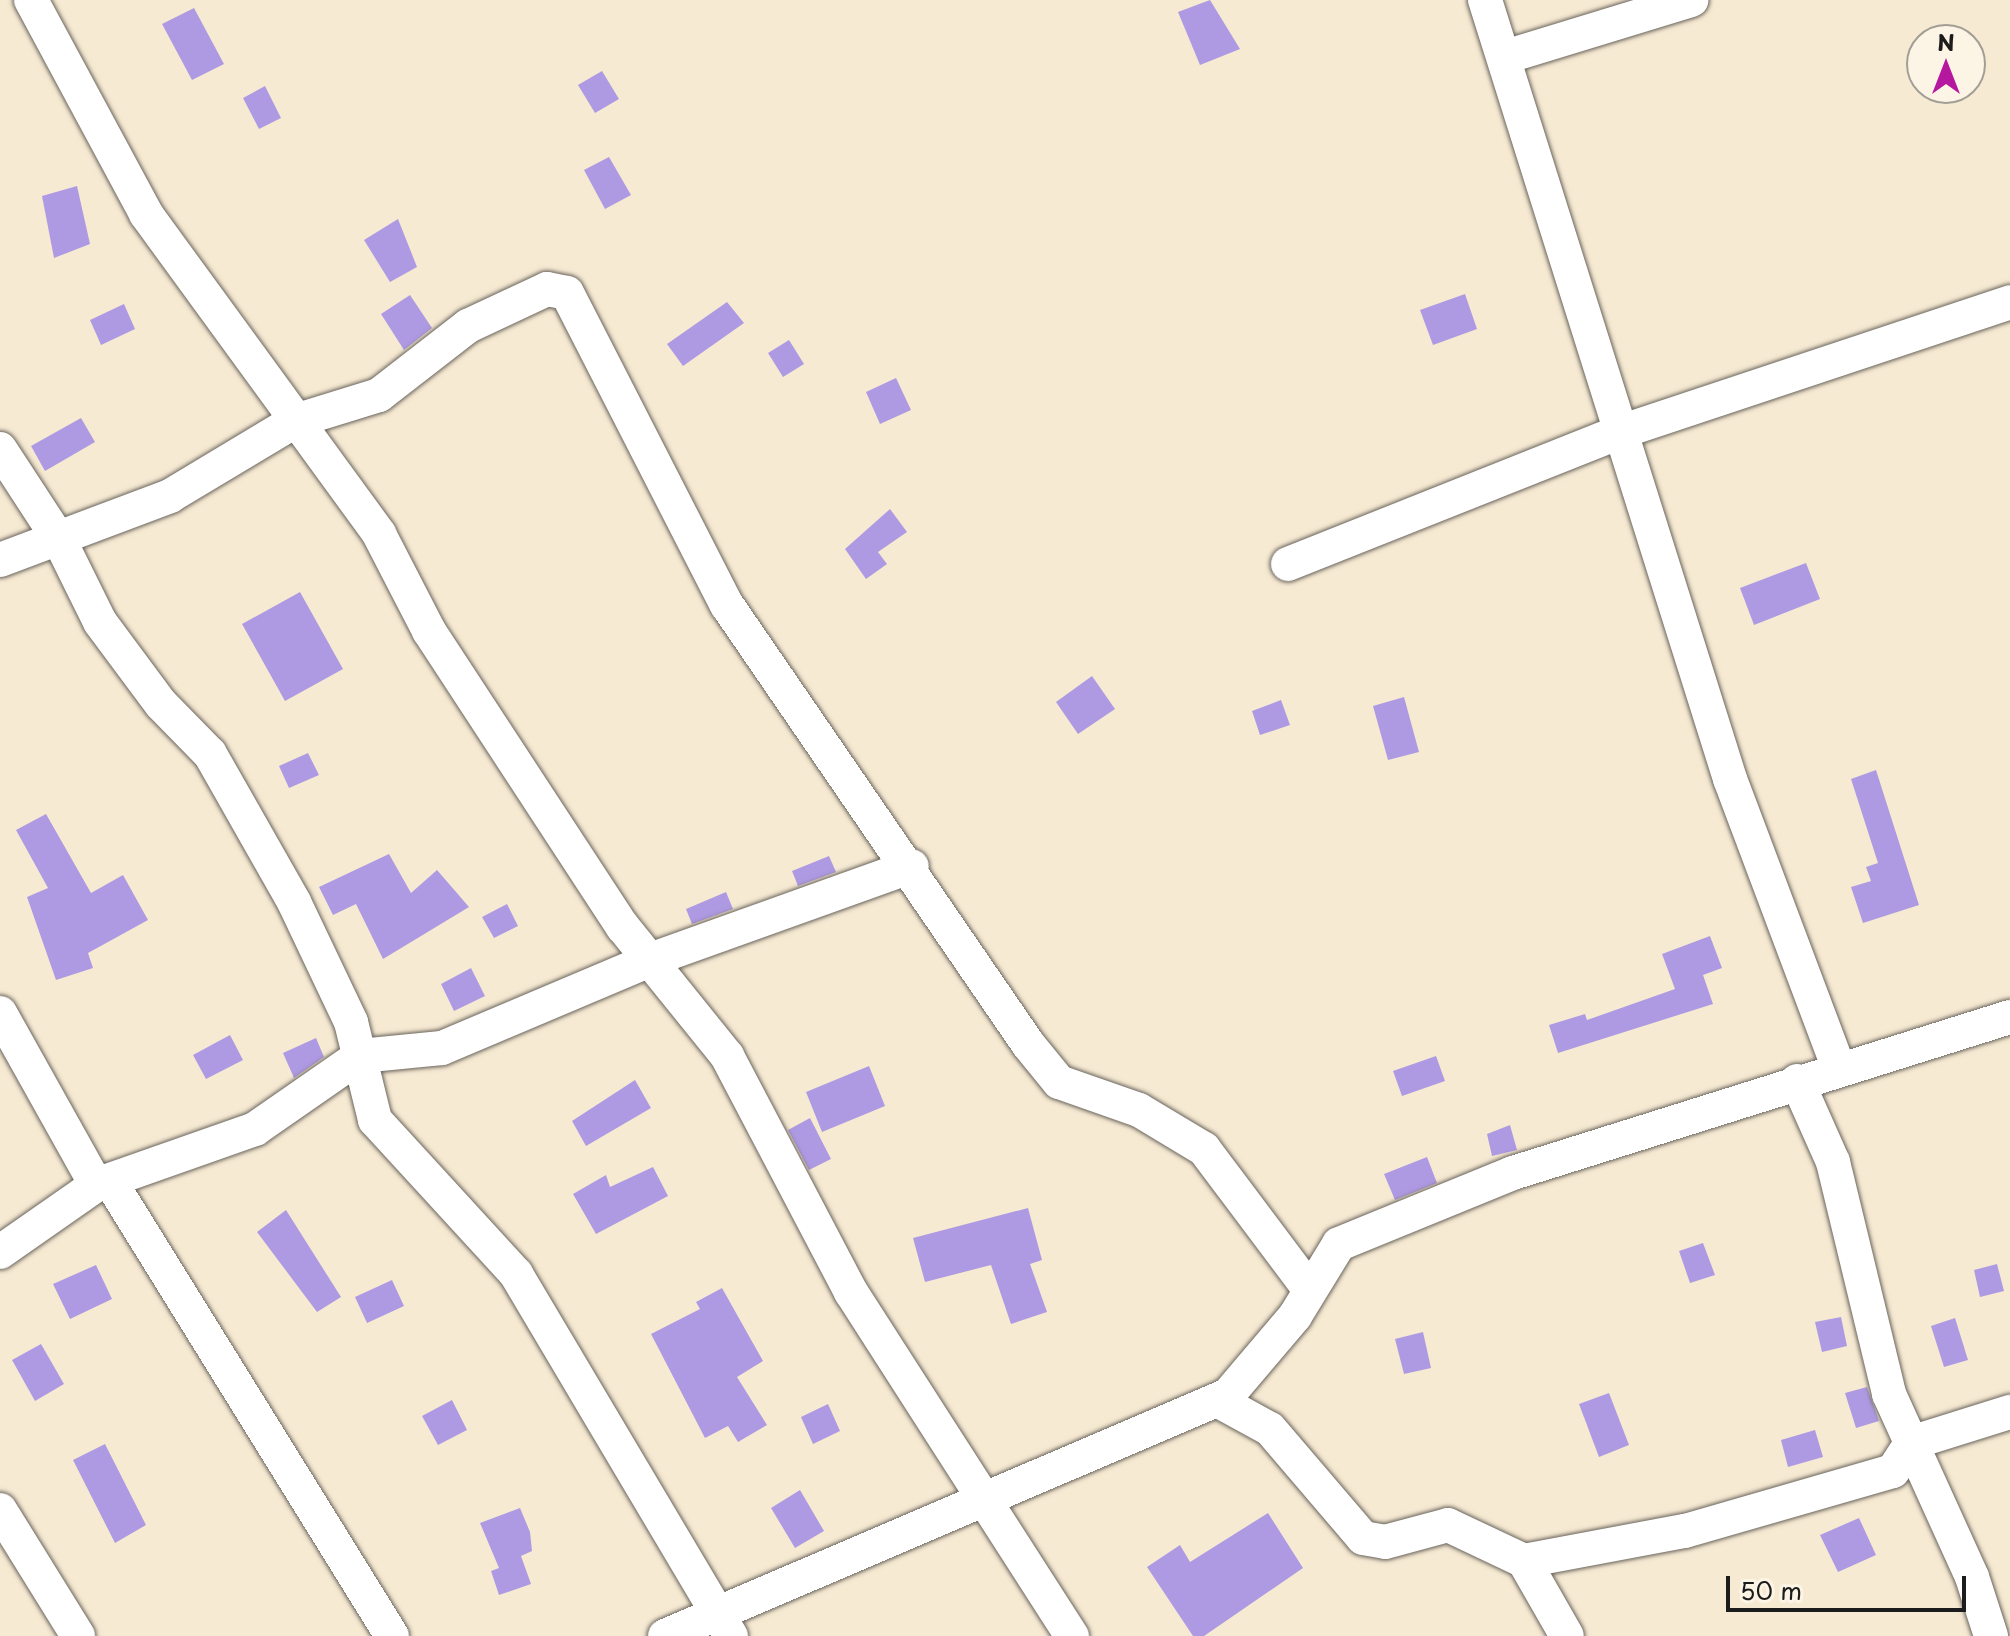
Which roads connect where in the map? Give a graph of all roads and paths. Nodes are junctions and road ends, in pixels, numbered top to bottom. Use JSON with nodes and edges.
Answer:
{"nodes":[{"id":1,"x":31,"y":0,"type":"edge"},
{"id":2,"x":1485,"y":0,"type":"edge"},
{"id":3,"x":1691,"y":0,"type":"edge"},
{"id":4,"x":1505,"y":57,"type":"junction"},
{"id":5,"x":2010,"y":302,"type":"edge"},
{"id":6,"x":295,"y":421,"type":"junction"},
{"id":7,"x":1623,"y":431,"type":"junction"},
{"id":8,"x":0,"y":449,"type":"edge"},
{"id":9,"x":60,"y":541,"type":"junction"},
{"id":10,"x":0,"y":560,"type":"edge"},
{"id":11,"x":1288,"y":564,"type":"dead end"},
{"id":12,"x":912,"y":866,"type":"junction"},
{"id":13,"x":650,"y":960,"type":"junction"},
{"id":14,"x":0,"y":1013,"type":"edge"},
{"id":15,"x":2010,"y":1017,"type":"edge"},
{"id":16,"x":360,"y":1056,"type":"junction"},
{"id":17,"x":1838,"y":1067,"type":"junction"},
{"id":18,"x":1797,"y":1081,"type":"junction"},
{"id":19,"x":103,"y":1183,"type":"junction"},
{"id":20,"x":0,"y":1252,"type":"edge"},
{"id":21,"x":1310,"y":1290,"type":"junction"},
{"id":22,"x":1217,"y":1400,"type":"junction"},
{"id":23,"x":2010,"y":1412,"type":"edge"},
{"id":24,"x":1911,"y":1443,"type":"junction"},
{"id":25,"x":982,"y":1500,"type":"junction"},
{"id":26,"x":0,"y":1510,"type":"edge"},
{"id":27,"x":1524,"y":1561,"type":"junction"},
{"id":28,"x":724,"y":1625,"type":"edge"},
{"id":29,"x":78,"y":1636,"type":"edge"},
{"id":30,"x":392,"y":1636,"type":"edge"},
{"id":31,"x":665,"y":1636,"type":"edge"},
{"id":32,"x":1072,"y":1636,"type":"edge"},
{"id":33,"x":1567,"y":1636,"type":"edge"},
{"id":34,"x":1991,"y":1636,"type":"edge"}],
"edges":[{"from":1,"to":6,"type":"street"},
{"from":2,"to":4,"type":"street"},
{"from":3,"to":4,"type":"street"},
{"from":4,"to":7,"type":"street"},
{"from":5,"to":7,"type":"street"},
{"from":6,"to":9,"type":"street"},
{"from":6,"to":12,"type":"street"},
{"from":6,"to":13,"type":"street"},
{"from":7,"to":11,"type":"street"},
{"from":7,"to":17,"type":"street"},
{"from":8,"to":9,"type":"street"},
{"from":9,"to":10,"type":"street"},
{"from":9,"to":16,"type":"street"},
{"from":12,"to":13,"type":"street"},
{"from":12,"to":21,"type":"street"},
{"from":13,"to":16,"type":"street"},
{"from":13,"to":25,"type":"street"},
{"from":14,"to":19,"type":"street"},
{"from":15,"to":17,"type":"street"},
{"from":16,"to":19,"type":"street"},
{"from":16,"to":28,"type":"street"},
{"from":17,"to":18,"type":"street"},
{"from":18,"to":21,"type":"street"},
{"from":18,"to":24,"type":"street"},
{"from":19,"to":20,"type":"street"},
{"from":19,"to":30,"type":"street"},
{"from":21,"to":22,"type":"street"},
{"from":22,"to":25,"type":"street"},
{"from":22,"to":27,"type":"street"},
{"from":23,"to":24,"type":"street"},
{"from":24,"to":27,"type":"street"},
{"from":24,"to":34,"type":"street"},
{"from":25,"to":28,"type":"street"},
{"from":25,"to":32,"type":"street"},
{"from":26,"to":29,"type":"street"},
{"from":27,"to":33,"type":"street"},
{"from":28,"to":31,"type":"street"}]}
